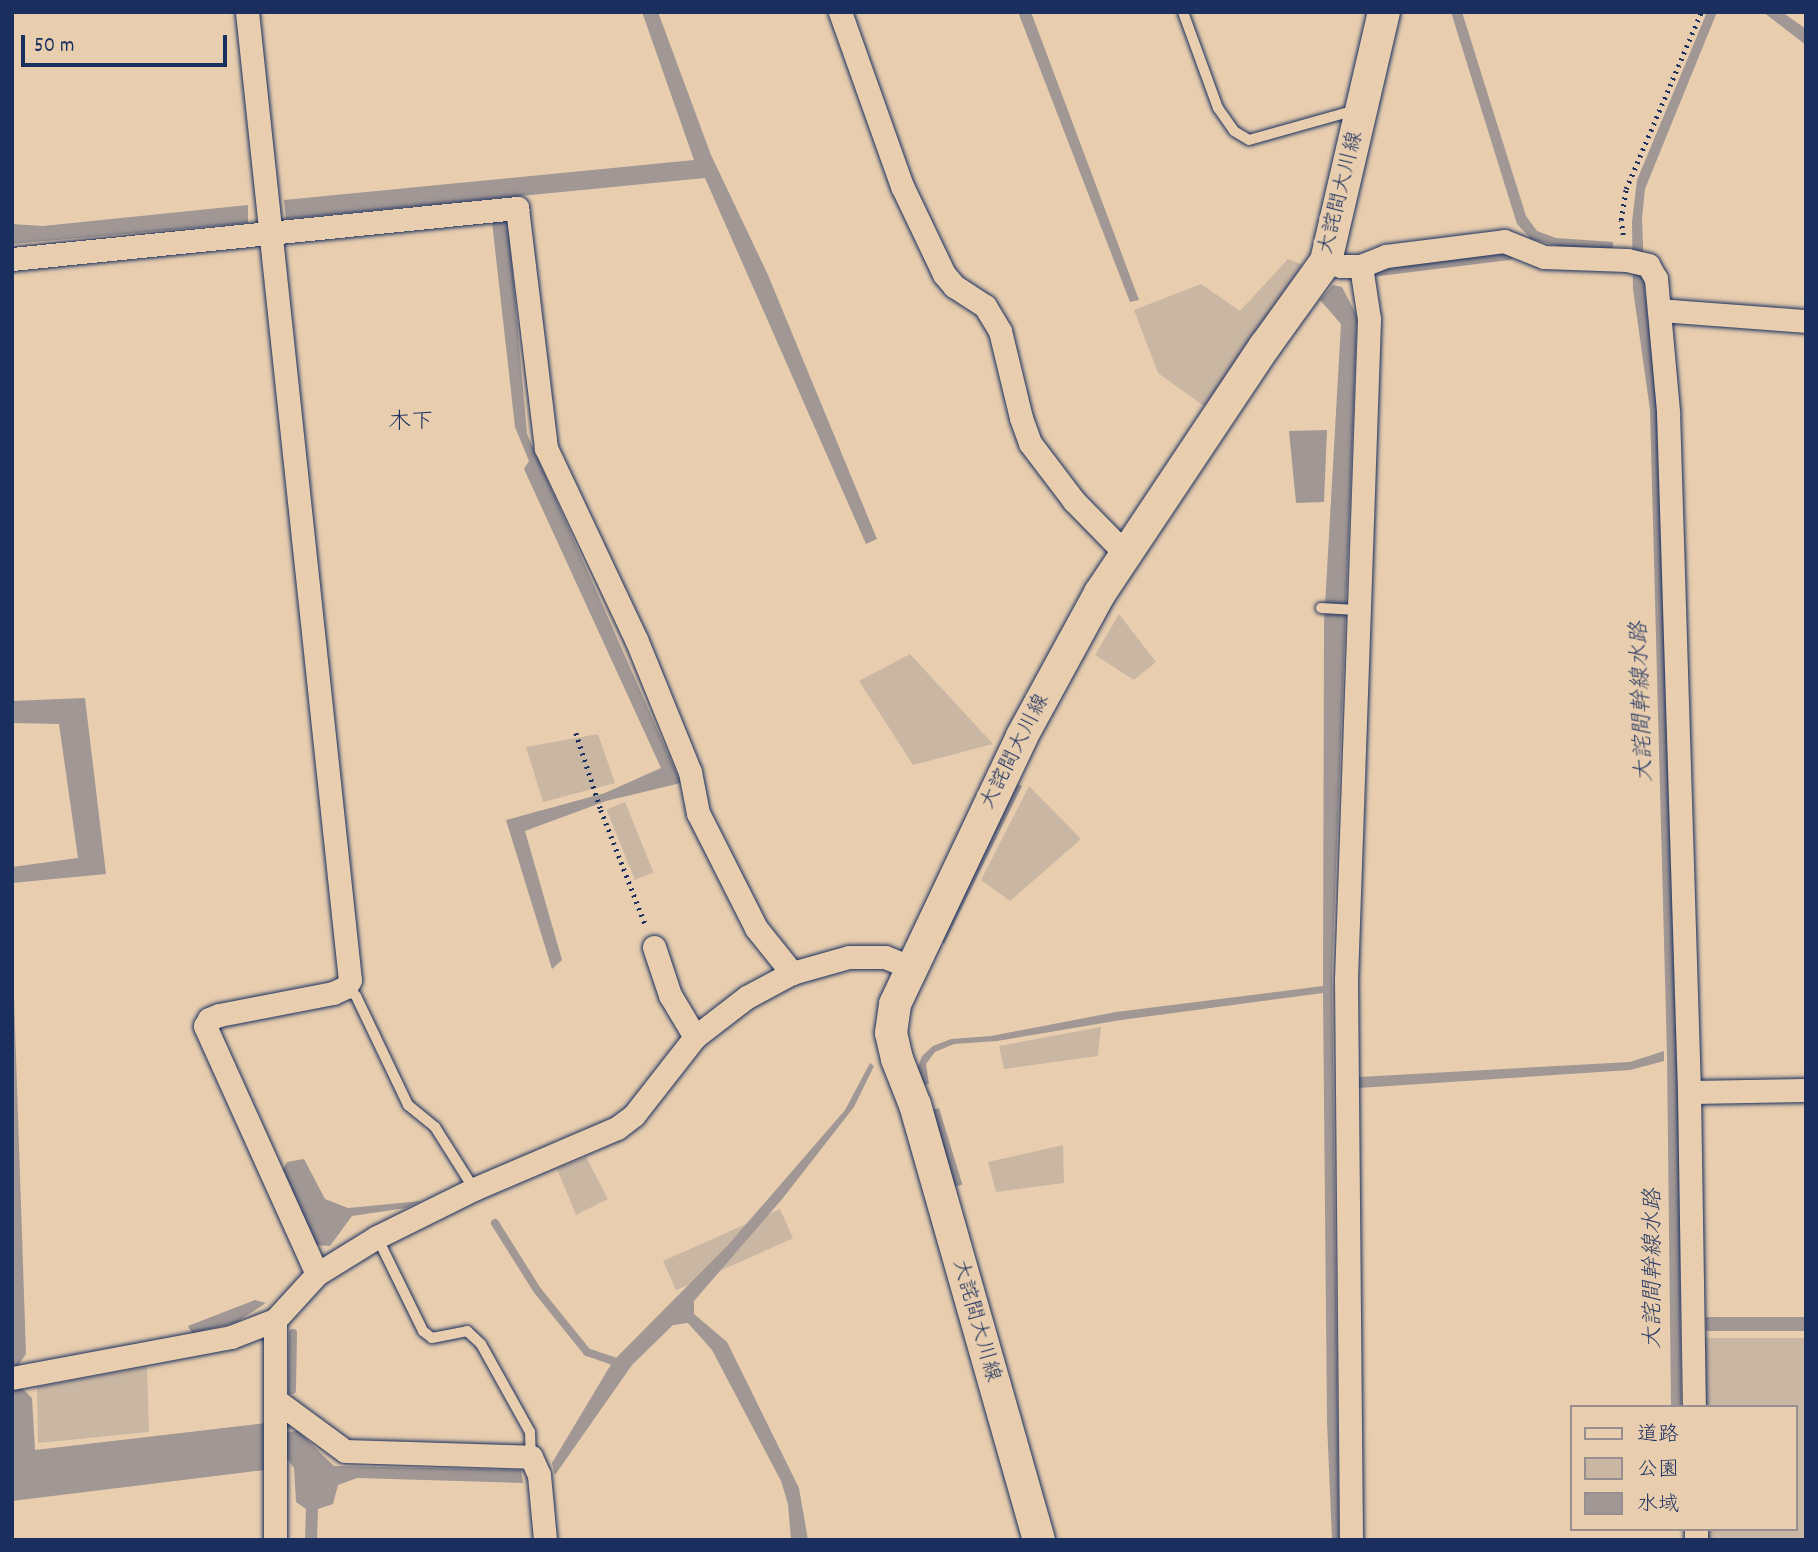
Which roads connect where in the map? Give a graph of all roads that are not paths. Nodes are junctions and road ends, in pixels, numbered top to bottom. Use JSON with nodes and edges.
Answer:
{"nodes":[{"id":1,"x":247,"y":12,"type":"edge"},
{"id":2,"x":840,"y":12,"type":"edge"},
{"id":3,"x":1183,"y":12,"type":"edge"},
{"id":4,"x":1384,"y":12,"type":"edge"},
{"id":5,"x":1362,"y":108,"type":"junction"},
{"id":6,"x":269,"y":232,"type":"junction"},
{"id":7,"x":12,"y":260,"type":"edge"},
{"id":8,"x":1326,"y":261,"type":"junction"},
{"id":9,"x":1362,"y":266,"type":"junction"},
{"id":10,"x":1659,"y":310,"type":"junction"},
{"id":11,"x":1806,"y":321,"type":"edge"},
{"id":12,"x":1125,"y":553,"type":"junction"},
{"id":13,"x":1321,"y":608,"type":"dead end"},
{"id":14,"x":1357,"y":610,"type":"junction"},
{"id":15,"x":654,"y":947,"type":"road end"},
{"id":16,"x":910,"y":967,"type":"junction"},
{"id":17,"x":792,"y":973,"type":"junction"},
{"id":18,"x":346,"y":988,"type":"junction"},
{"id":19,"x":695,"y":1037,"type":"junction"},
{"id":20,"x":1806,"y":1090,"type":"edge"},
{"id":21,"x":1689,"y":1092,"type":"junction"},
{"id":22,"x":474,"y":1189,"type":"junction"},
{"id":23,"x":377,"y":1237,"type":"junction"},
{"id":24,"x":317,"y":1273,"type":"junction"},
{"id":25,"x":275,"y":1320,"type":"junction"},
{"id":26,"x":21,"y":1376,"type":"edge"},
{"id":27,"x":1694,"y":1405,"type":"edge"},
{"id":28,"x":277,"y":1410,"type":"junction"},
{"id":29,"x":531,"y":1457,"type":"junction"},
{"id":30,"x":275,"y":1540,"type":"edge"},
{"id":31,"x":545,"y":1540,"type":"edge"},
{"id":32,"x":1039,"y":1540,"type":"edge"},
{"id":33,"x":1351,"y":1540,"type":"edge"}],
"edges":[{"from":1,"to":6,"type":"street"},
{"from":2,"to":12,"type":"street"},
{"from":3,"to":5,"type":"lane"},
{"from":4,"to":5,"type":"main road","name":"大詫間大川線"},
{"from":5,"to":8,"type":"main road","name":"大詫間大川線"},
{"from":6,"to":7,"type":"street"},
{"from":6,"to":17,"type":"street"},
{"from":6,"to":18,"type":"street"},
{"from":8,"to":9,"type":"street"},
{"from":8,"to":12,"type":"main road","name":"大詫間大川線"},
{"from":9,"to":10,"type":"street"},
{"from":9,"to":14,"type":"street"},
{"from":10,"to":11,"type":"street"},
{"from":10,"to":21,"type":"street"},
{"from":12,"to":16,"type":"main road","name":"大詫間大川線"},
{"from":13,"to":14,"type":"lane"},
{"from":14,"to":33,"type":"street"},
{"from":15,"to":19,"type":"street"},
{"from":16,"to":17,"type":"street"},
{"from":16,"to":32,"type":"main road","name":"大詫間大川線"},
{"from":17,"to":19,"type":"street"},
{"from":18,"to":22,"type":"lane"},
{"from":18,"to":24,"type":"street"},
{"from":19,"to":22,"type":"street"},
{"from":20,"to":21,"type":"street"},
{"from":21,"to":27,"type":"street"},
{"from":22,"to":23,"type":"street"},
{"from":23,"to":24,"type":"street"},
{"from":23,"to":29,"type":"lane"},
{"from":24,"to":25,"type":"street"},
{"from":25,"to":26,"type":"street"},
{"from":25,"to":28,"type":"street"},
{"from":28,"to":29,"type":"street"},
{"from":28,"to":30,"type":"street"},
{"from":29,"to":31,"type":"street"}]}
